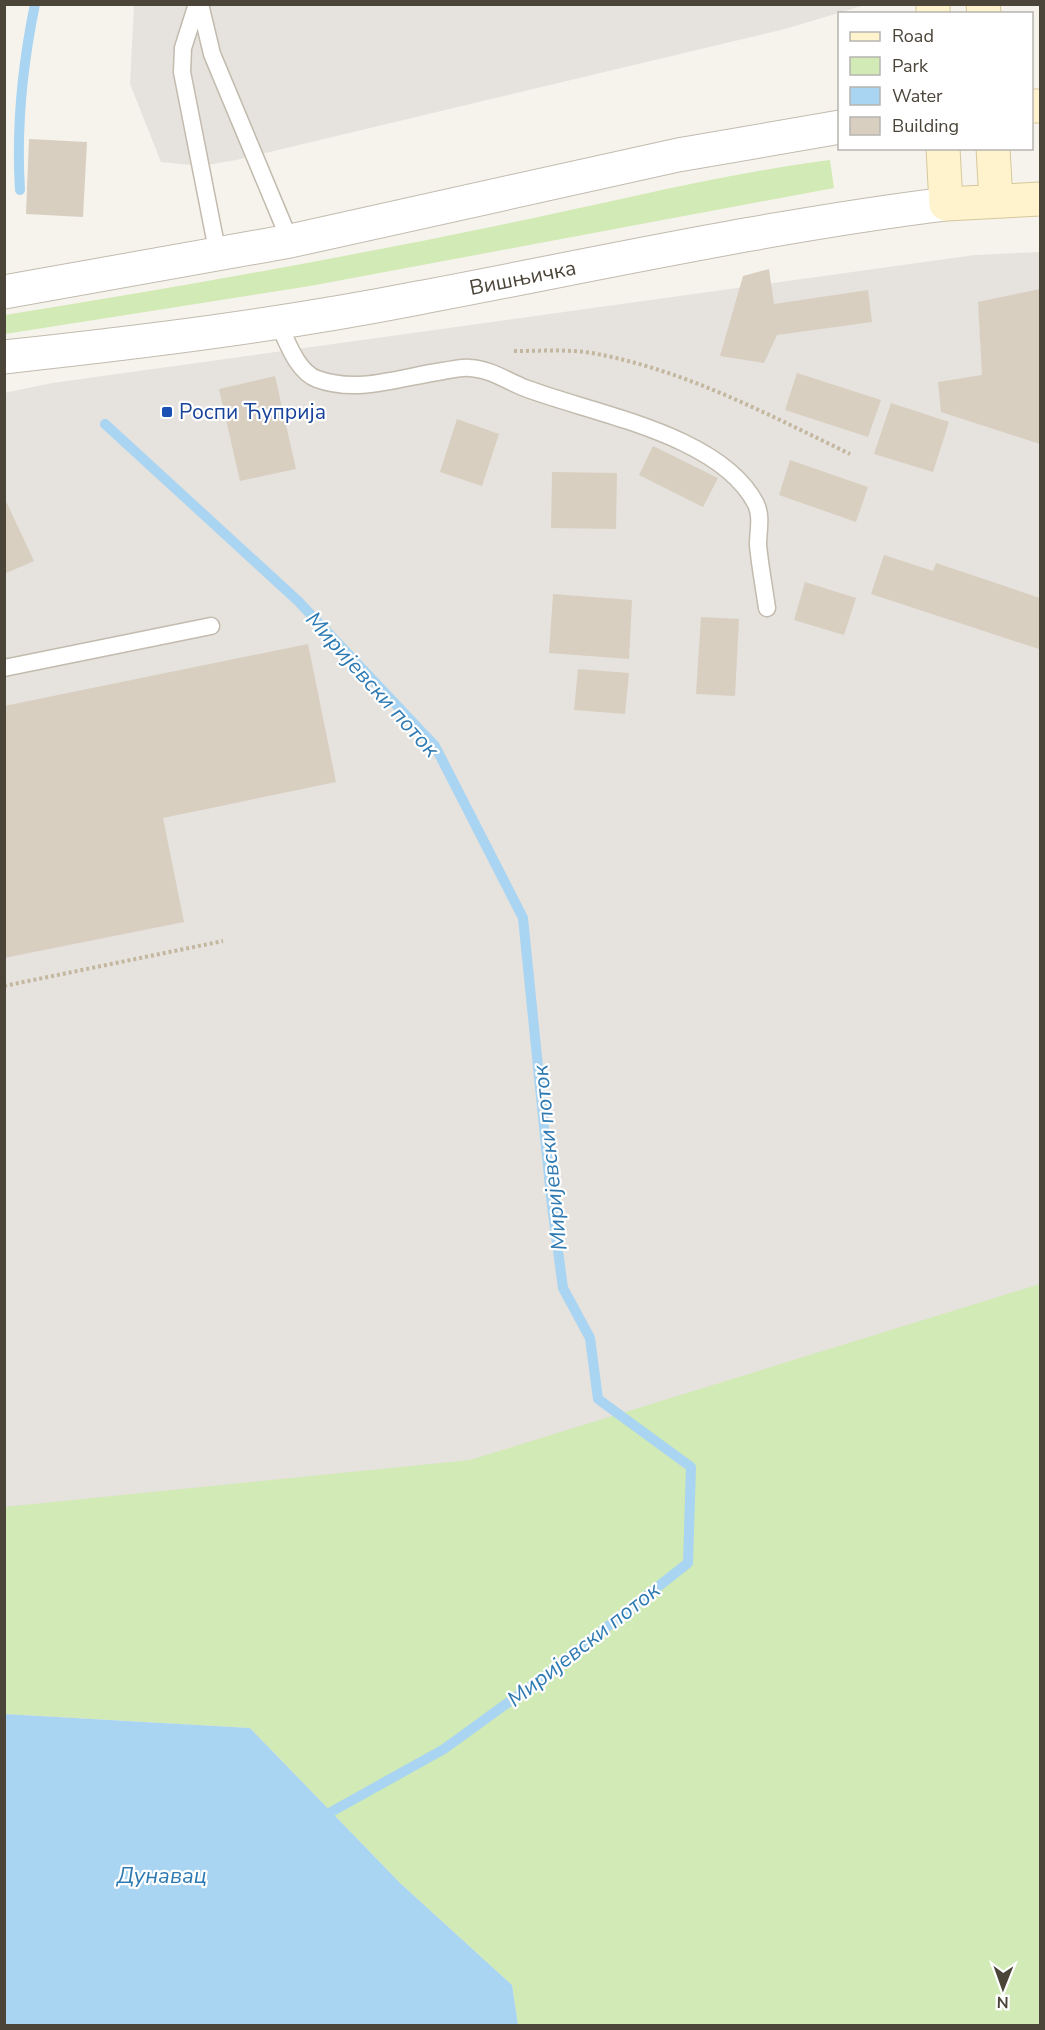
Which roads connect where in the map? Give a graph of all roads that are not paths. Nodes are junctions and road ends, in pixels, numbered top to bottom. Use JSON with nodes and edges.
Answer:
{"nodes":[{"id":1,"x":198,"y":4,"type":"edge"},
{"id":2,"x":838,"y":127,"type":"edge"},
{"id":3,"x":943,"y":150,"type":"edge"},
{"id":4,"x":993,"y":150,"type":"edge"},
{"id":5,"x":1041,"y":199,"type":"edge"},
{"id":6,"x":996,"y":201,"type":"junction"},
{"id":7,"x":946,"y":204,"type":"junction"},
{"id":8,"x":290,"y":242,"type":"junction"},
{"id":9,"x":218,"y":255,"type":"junction"},
{"id":10,"x":4,"y":292,"type":"edge"},
{"id":11,"x":277,"y":321,"type":"junction"},
{"id":12,"x":4,"y":357,"type":"edge"},
{"id":13,"x":768,"y":608,"type":"dead end"},
{"id":14,"x":211,"y":626,"type":"dead end"},
{"id":15,"x":4,"y":668,"type":"edge"}],
"edges":[{"from":1,"to":8,"type":"lane"},
{"from":1,"to":9,"type":"lane"},
{"from":2,"to":8,"type":"street"},
{"from":3,"to":7,"type":"main road"},
{"from":4,"to":6,"type":"main road"},
{"from":5,"to":6,"type":"main road","name":"Вишњичка"},
{"from":6,"to":7,"type":"main road","name":"Вишњичка"},
{"from":7,"to":11,"type":"street","name":"Вишњичка"},
{"from":8,"to":9,"type":"street"},
{"from":9,"to":10,"type":"street"},
{"from":11,"to":12,"type":"street","name":"Вишњичка"},
{"from":11,"to":13,"type":"lane"},
{"from":14,"to":15,"type":"lane"}]}
